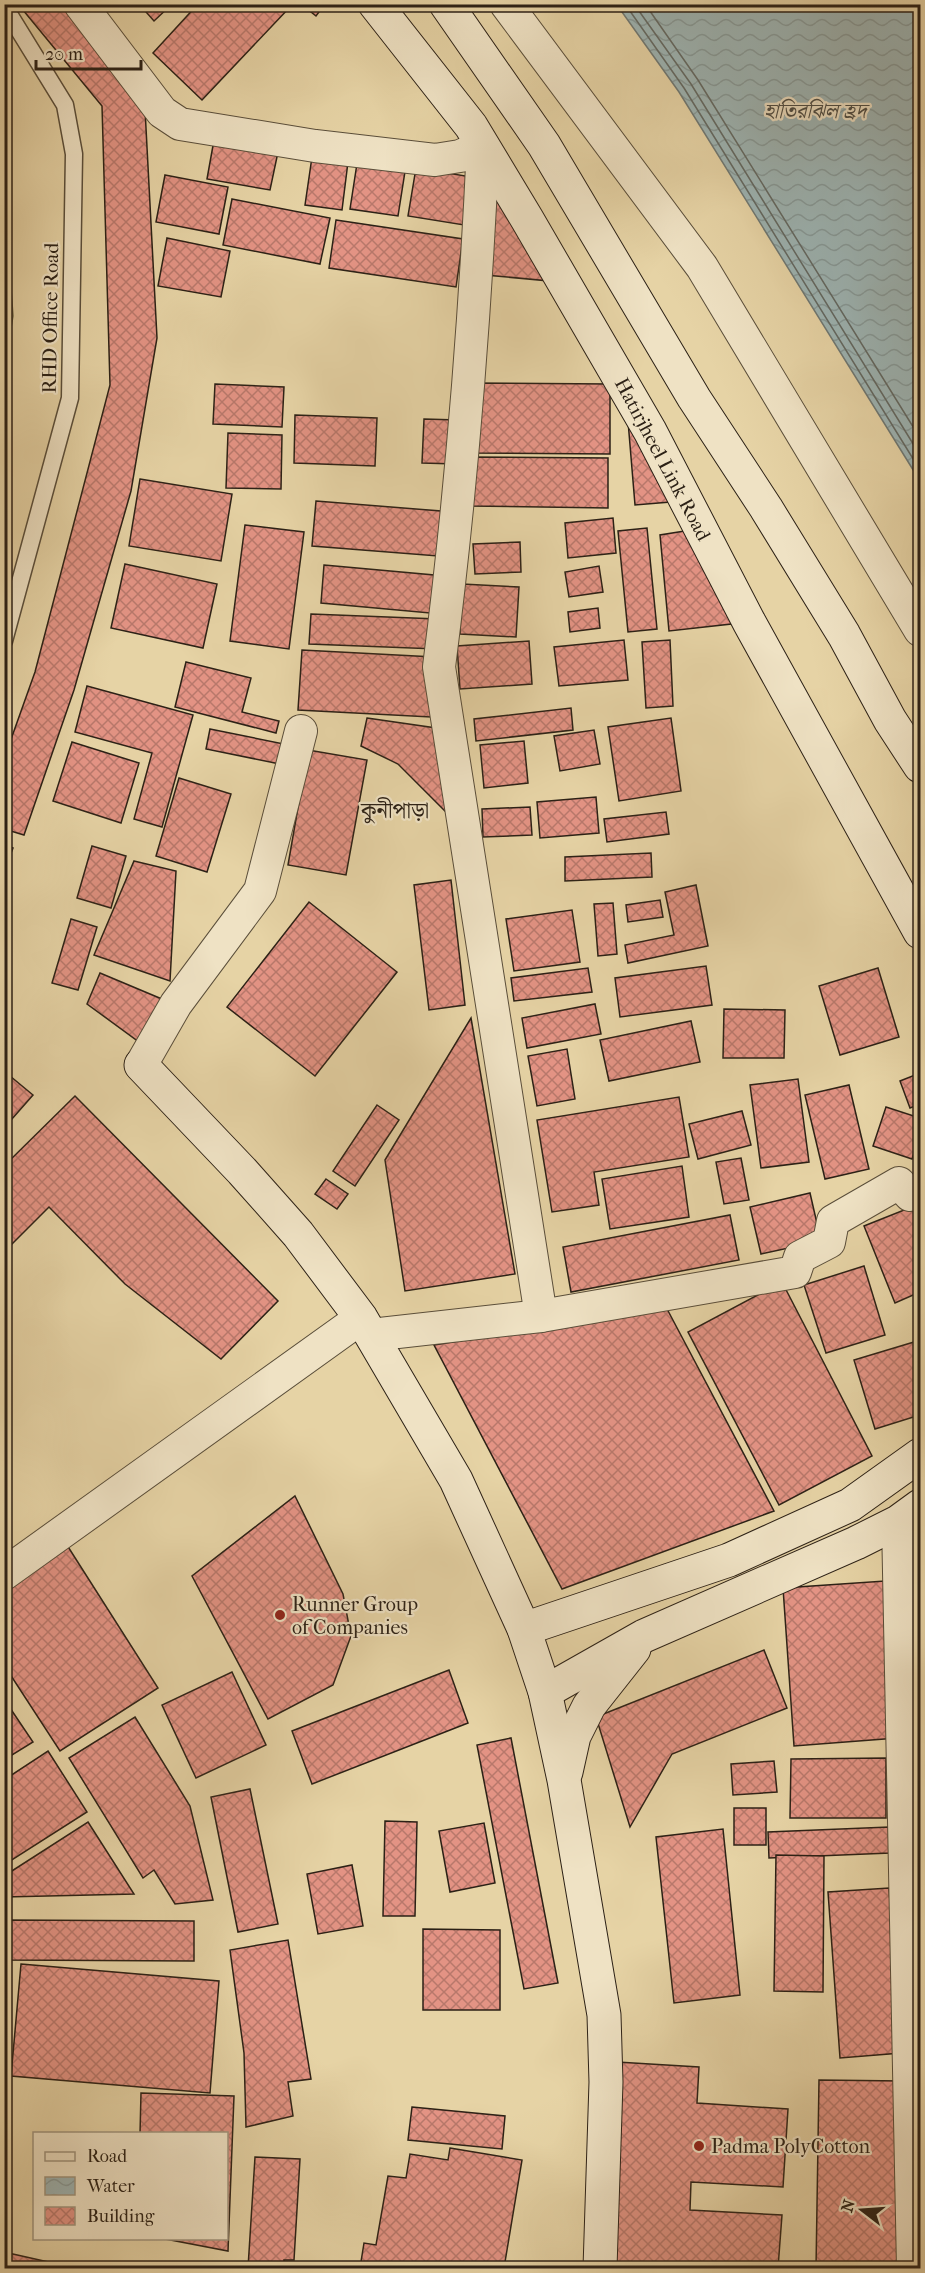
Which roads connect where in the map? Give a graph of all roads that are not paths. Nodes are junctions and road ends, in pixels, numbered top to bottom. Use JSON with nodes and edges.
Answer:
{"nodes":[{"id":1,"x":80,"y":4,"type":"edge"},
{"id":2,"x":375,"y":4,"type":"edge"},
{"id":3,"x":446,"y":4,"type":"edge"},
{"id":4,"x":506,"y":4,"type":"edge"},
{"id":5,"x":4,"y":6,"type":"edge"},
{"id":6,"x":483,"y":146,"type":"junction"},
{"id":7,"x":921,"y":630,"type":"edge"},
{"id":8,"x":4,"y":641,"type":"edge"},
{"id":9,"x":301,"y":731,"type":"dead end"},
{"id":10,"x":921,"y":766,"type":"edge"},
{"id":11,"x":921,"y":932,"type":"edge"},
{"id":12,"x":141,"y":1065,"type":"joint"},
{"id":13,"x":921,"y":1190,"type":"edge"},
{"id":14,"x":540,"y":1316,"type":"junction"},
{"id":15,"x":366,"y":1327,"type":"junction"},
{"id":16,"x":921,"y":1455,"type":"edge"},
{"id":17,"x":909,"y":1514,"type":"edge"},
{"id":18,"x":4,"y":1574,"type":"edge"},
{"id":19,"x":524,"y":1629,"type":"junction"},
{"id":20,"x":644,"y":1636,"type":"junction"},
{"id":21,"x":545,"y":1692,"type":"junction"},
{"id":22,"x":564,"y":1780,"type":"junction"},
{"id":23,"x":916,"y":2257,"type":"edge"},
{"id":24,"x":600,"y":2268,"type":"edge"}],
"edges":[{"from":1,"to":6,"type":"street"},
{"from":2,"to":6,"type":"street","name":"Hatirjheel Link Road"},
{"from":3,"to":10,"type":"street"},
{"from":4,"to":7,"type":"street"},
{"from":5,"to":8,"type":"lane","name":"RHD Office Road"},
{"from":6,"to":11,"type":"street","name":"Hatirjheel Link Road"},
{"from":6,"to":14,"type":"street"},
{"from":9,"to":12,"type":"street"},
{"from":12,"to":15,"type":"street"},
{"from":13,"to":14,"type":"street"},
{"from":14,"to":15,"type":"street"},
{"from":15,"to":18,"type":"street"},
{"from":15,"to":19,"type":"street"},
{"from":16,"to":19,"type":"street"},
{"from":17,"to":20,"type":"street"},
{"from":17,"to":23,"type":"street"},
{"from":19,"to":21,"type":"street"},
{"from":20,"to":21,"type":"street"},
{"from":20,"to":22,"type":"street"},
{"from":21,"to":22,"type":"street"},
{"from":22,"to":24,"type":"street"}]}
